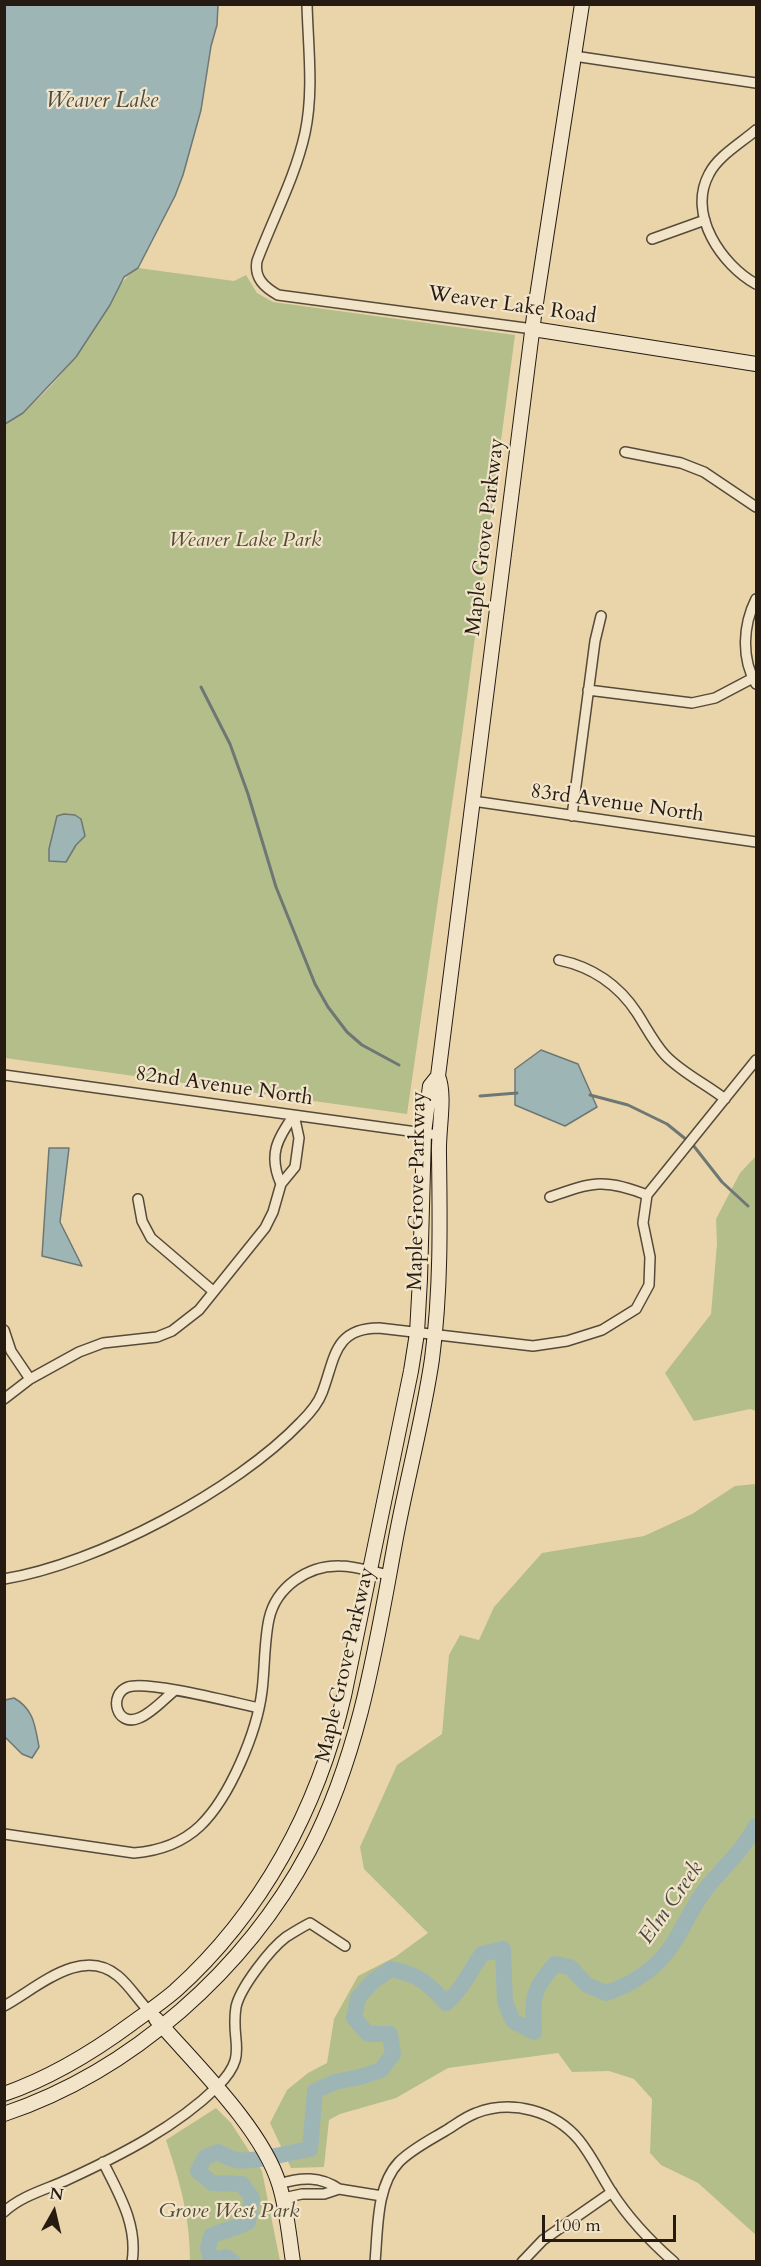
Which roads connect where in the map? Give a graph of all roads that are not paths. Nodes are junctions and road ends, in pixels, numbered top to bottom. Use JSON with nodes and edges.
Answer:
{"nodes":[{"id":1,"x":307,"y":4,"type":"edge"},
{"id":2,"x":582,"y":4,"type":"edge"},
{"id":3,"x":574,"y":56,"type":"junction"},
{"id":4,"x":756,"y":83,"type":"edge"},
{"id":5,"x":756,"y":130,"type":"edge"},
{"id":6,"x":705,"y":220,"type":"junction"},
{"id":7,"x":652,"y":239,"type":"dead end"},
{"id":8,"x":756,"y":284,"type":"edge"},
{"id":9,"x":533,"y":329,"type":"junction"},
{"id":10,"x":756,"y":364,"type":"edge"},
{"id":11,"x":625,"y":452,"type":"dead end"},
{"id":12,"x":756,"y":507,"type":"edge"},
{"id":13,"x":756,"y":599,"type":"edge"},
{"id":14,"x":602,"y":616,"type":"dead end"},
{"id":15,"x":754,"y":681,"type":"edge"},
{"id":16,"x":588,"y":690,"type":"junction"},
{"id":17,"x":473,"y":801,"type":"junction"},
{"id":18,"x":572,"y":816,"type":"junction"},
{"id":19,"x":756,"y":842,"type":"edge"},
{"id":20,"x":559,"y":960,"type":"dead end"},
{"id":21,"x":756,"y":1060,"type":"edge"},
{"id":22,"x":4,"y":1075,"type":"edge"},
{"id":23,"x":438,"y":1076,"type":"junction"},
{"id":24,"x":725,"y":1099,"type":"junction"},
{"id":25,"x":294,"y":1115,"type":"junction"},
{"id":26,"x":424,"y":1133,"type":"junction"},
{"id":27,"x":438,"y":1135,"type":"junction"},
{"id":28,"x":281,"y":1184,"type":"junction"},
{"id":29,"x":647,"y":1195,"type":"junction"},
{"id":30,"x":550,"y":1197,"type":"dead end"},
{"id":31,"x":138,"y":1199,"type":"dead end"},
{"id":32,"x":213,"y":1291,"type":"junction"},
{"id":33,"x":4,"y":1330,"type":"edge"},
{"id":34,"x":417,"y":1333,"type":"junction"},
{"id":35,"x":435,"y":1335,"type":"junction"},
{"id":36,"x":30,"y":1379,"type":"junction"},
{"id":37,"x":4,"y":1399,"type":"edge"},
{"id":38,"x":370,"y":1571,"type":"junction"},
{"id":39,"x":389,"y":1575,"type":"junction"},
{"id":40,"x":4,"y":1579,"type":"edge"},
{"id":41,"x":175,"y":1690,"type":"junction"},
{"id":42,"x":259,"y":1708,"type":"junction"},
{"id":43,"x":4,"y":1834,"type":"edge"},
{"id":44,"x":345,"y":1946,"type":"dead end"},
{"id":45,"x":4,"y":2006,"type":"edge"},
{"id":46,"x":148,"y":2011,"type":"junction"},
{"id":47,"x":161,"y":2025,"type":"junction"},
{"id":48,"x":216,"y":2088,"type":"junction"},
{"id":49,"x":4,"y":2094,"type":"edge"},
{"id":50,"x":4,"y":2114,"type":"edge"},
{"id":51,"x":103,"y":2162,"type":"junction"},
{"id":52,"x":279,"y":2185,"type":"junction"},
{"id":53,"x":339,"y":2189,"type":"junction"},
{"id":54,"x":612,"y":2192,"type":"junction"},
{"id":55,"x":382,"y":2196,"type":"junction"},
{"id":56,"x":4,"y":2212,"type":"edge"},
{"id":57,"x":132,"y":2262,"type":"edge"},
{"id":58,"x":293,"y":2262,"type":"edge"},
{"id":59,"x":375,"y":2262,"type":"edge"},
{"id":60,"x":522,"y":2262,"type":"edge"},
{"id":61,"x":674,"y":2262,"type":"edge"}],
"edges":[{"from":1,"to":9,"type":"street","name":"Weaver Lake Road"},
{"from":2,"to":3,"type":"main road","name":"Maple Grove Parkway"},
{"from":3,"to":4,"type":"street"},
{"from":3,"to":9,"type":"main road","name":"Maple Grove Parkway"},
{"from":5,"to":6,"type":"street"},
{"from":6,"to":7,"type":"street"},
{"from":6,"to":8,"type":"street"},
{"from":9,"to":10,"type":"main road","name":"Weaver Lake Road"},
{"from":9,"to":17,"type":"main road","name":"Maple Grove Parkway"},
{"from":11,"to":12,"type":"street"},
{"from":13,"to":15,"type":"street"},
{"from":14,"to":16,"type":"street"},
{"from":15,"to":16,"type":"street"},
{"from":16,"to":18,"type":"street"},
{"from":17,"to":18,"type":"street","name":"83rd Avenue North"},
{"from":17,"to":23,"type":"main road","name":"Maple Grove Parkway"},
{"from":18,"to":19,"type":"street","name":"83rd Avenue North"},
{"from":20,"to":24,"type":"street"},
{"from":21,"to":24,"type":"street"},
{"from":22,"to":25,"type":"street","name":"82nd Avenue North"},
{"from":23,"to":26,"type":"main road","name":"Maple Grove Parkway"},
{"from":23,"to":27,"type":"main road","name":"Maple Grove Parkway"},
{"from":24,"to":29,"type":"street"},
{"from":25,"to":26,"type":"street","name":"82nd Avenue North"},
{"from":25,"to":28,"type":"street"},
{"from":25,"to":28,"type":"street"},
{"from":26,"to":27,"type":"street","name":"82nd Avenue North"},
{"from":26,"to":34,"type":"main road","name":"Maple Grove Parkway"},
{"from":27,"to":35,"type":"main road","name":"Maple Grove Parkway"},
{"from":28,"to":32,"type":"street"},
{"from":29,"to":30,"type":"street"},
{"from":29,"to":35,"type":"street"},
{"from":31,"to":32,"type":"street"},
{"from":32,"to":36,"type":"street"},
{"from":33,"to":36,"type":"street"},
{"from":34,"to":35,"type":"street"},
{"from":34,"to":38,"type":"main road","name":"Maple Grove Parkway"},
{"from":34,"to":40,"type":"street"},
{"from":35,"to":39,"type":"main road","name":"Maple Grove Parkway"},
{"from":36,"to":37,"type":"street"},
{"from":38,"to":39,"type":"street"},
{"from":38,"to":42,"type":"street"},
{"from":38,"to":46,"type":"main road","name":"Maple Grove Parkway"},
{"from":39,"to":47,"type":"main road","name":"Maple Grove Parkway"},
{"from":41,"to":41,"type":"street"},
{"from":41,"to":42,"type":"street"},
{"from":42,"to":43,"type":"street"},
{"from":44,"to":48,"type":"street"},
{"from":45,"to":46,"type":"street"},
{"from":46,"to":47,"type":"main road"},
{"from":46,"to":49,"type":"main road","name":"Maple Grove Parkway"},
{"from":47,"to":48,"type":"main road"},
{"from":47,"to":50,"type":"main road","name":"Maple Grove Parkway"},
{"from":48,"to":51,"type":"street"},
{"from":48,"to":52,"type":"main road"},
{"from":51,"to":56,"type":"street"},
{"from":51,"to":57,"type":"street"},
{"from":52,"to":53,"type":"street"},
{"from":52,"to":53,"type":"street"},
{"from":52,"to":58,"type":"main road"},
{"from":53,"to":55,"type":"street"},
{"from":54,"to":55,"type":"street"},
{"from":54,"to":60,"type":"street"},
{"from":54,"to":61,"type":"street"},
{"from":55,"to":59,"type":"street"}]}
